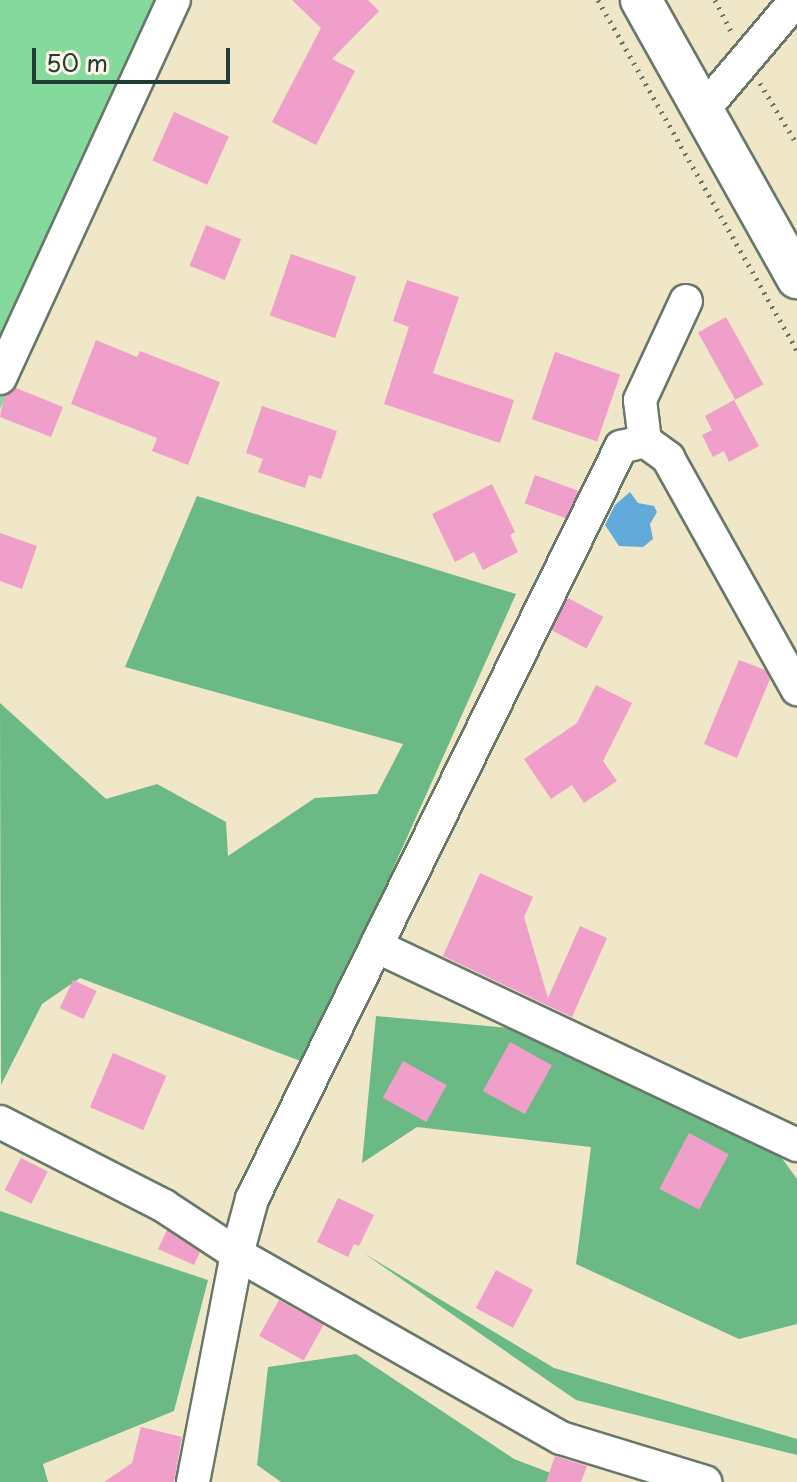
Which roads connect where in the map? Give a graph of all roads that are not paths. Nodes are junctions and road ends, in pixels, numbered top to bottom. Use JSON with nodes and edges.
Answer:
{"nodes":[{"id":1,"x":174,"y":0,"type":"edge"},
{"id":2,"x":641,"y":0,"type":"edge"},
{"id":3,"x":796,"y":0,"type":"edge"},
{"id":4,"x":704,"y":109,"type":"junction"},
{"id":5,"x":797,"y":278,"type":"edge"},
{"id":6,"x":686,"y":301,"type":"dead end"},
{"id":7,"x":0,"y":378,"type":"edge"},
{"id":8,"x":645,"y":441,"type":"junction"},
{"id":9,"x":797,"y":689,"type":"edge"},
{"id":10,"x":376,"y":946,"type":"junction"},
{"id":11,"x":0,"y":1122,"type":"edge"},
{"id":12,"x":797,"y":1145,"type":"edge"},
{"id":13,"x":237,"y":1254,"type":"junction"},
{"id":14,"x":193,"y":1482,"type":"edge"},
{"id":15,"x":705,"y":1482,"type":"edge"}],
"edges":[{"from":1,"to":7,"type":"street"},
{"from":2,"to":4,"type":"main road"},
{"from":3,"to":4,"type":"street"},
{"from":4,"to":5,"type":"main road"},
{"from":6,"to":8,"type":"street"},
{"from":8,"to":9,"type":"street"},
{"from":8,"to":10,"type":"street"},
{"from":10,"to":12,"type":"street"},
{"from":10,"to":13,"type":"street"},
{"from":11,"to":13,"type":"street"},
{"from":13,"to":14,"type":"street"},
{"from":13,"to":15,"type":"street"}]}
